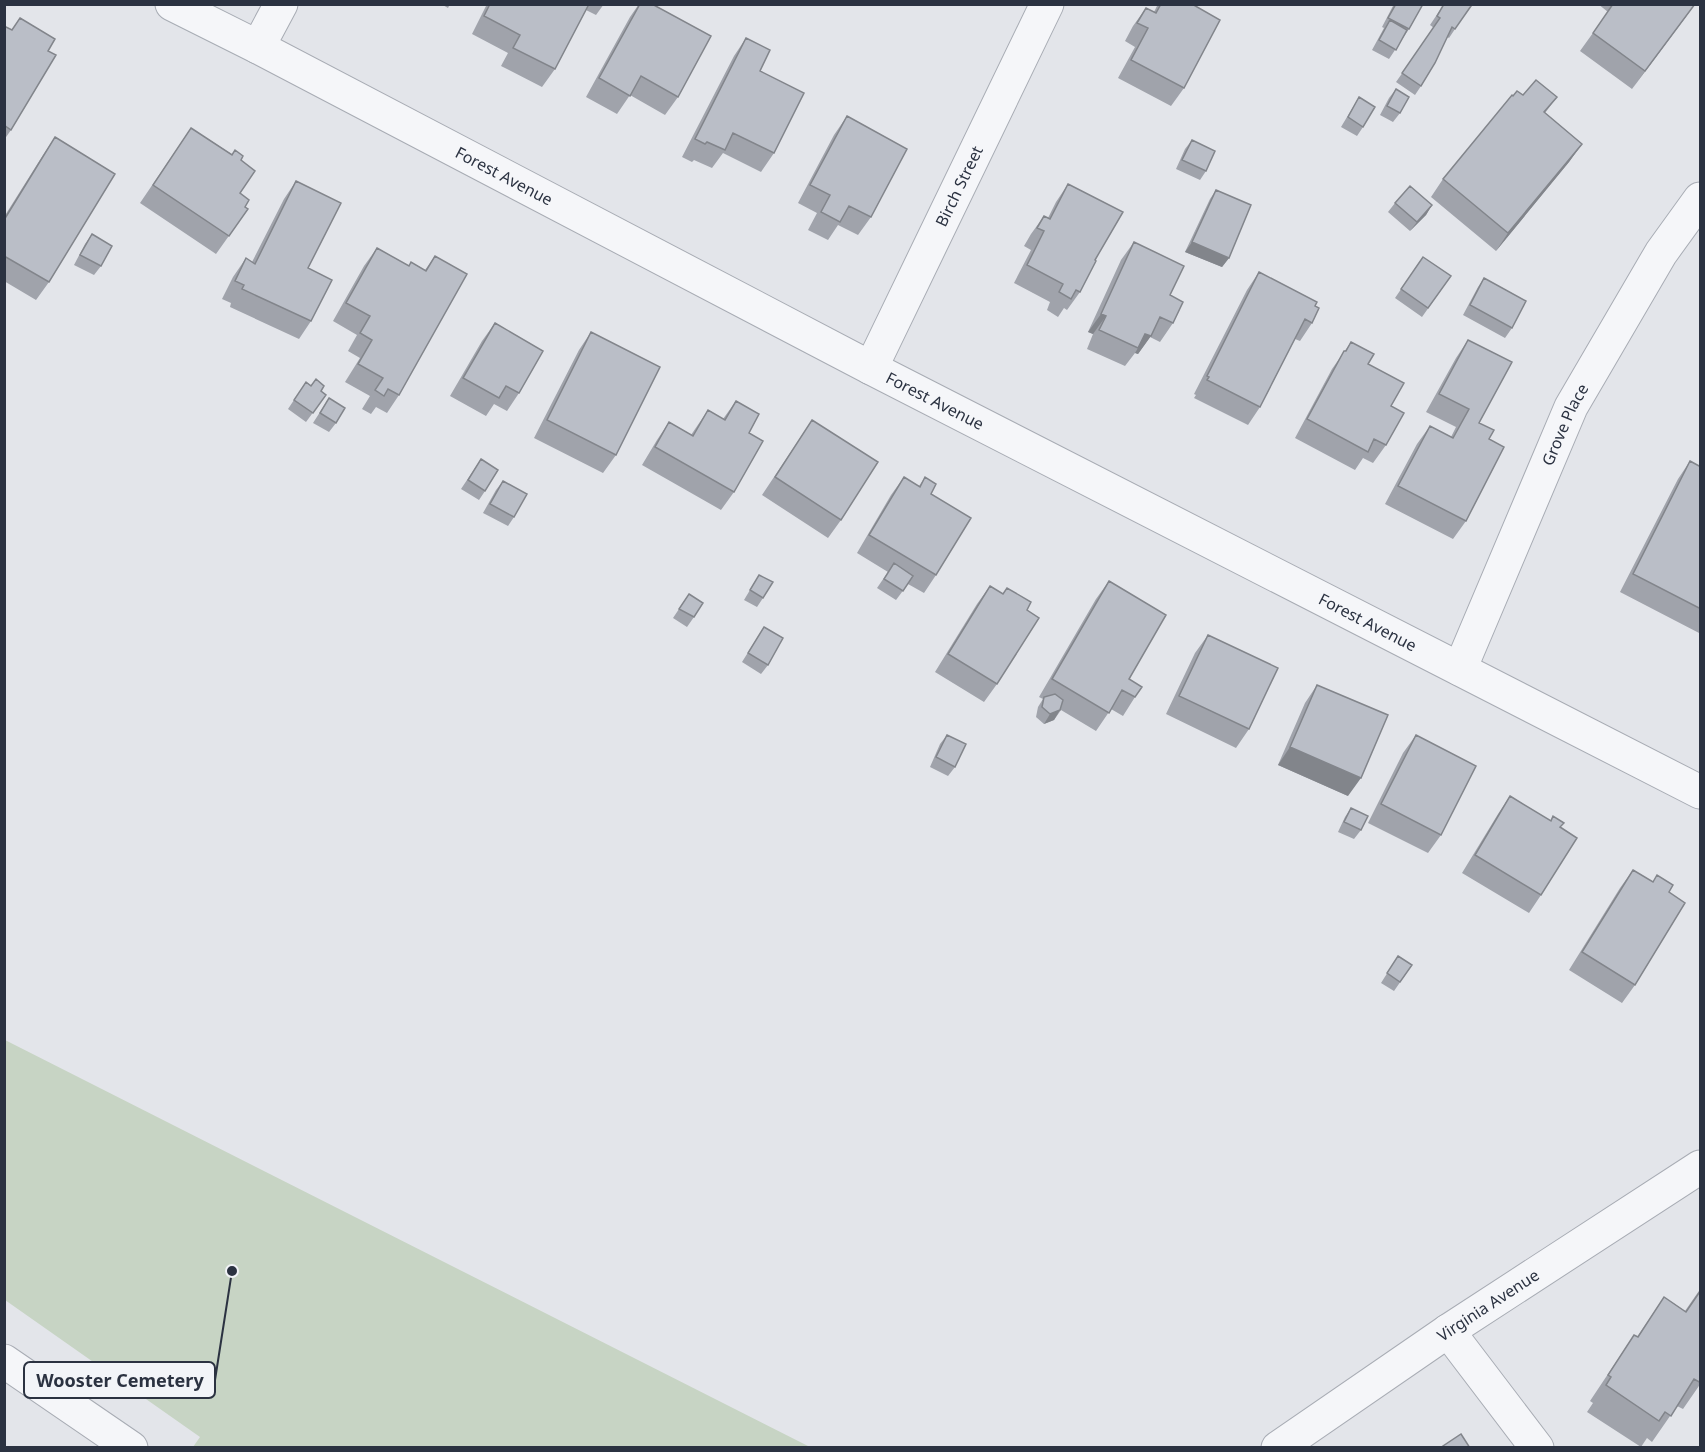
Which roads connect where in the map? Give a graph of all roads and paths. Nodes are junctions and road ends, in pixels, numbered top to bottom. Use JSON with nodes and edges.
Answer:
{"nodes":[{"id":1,"x":172,"y":4,"type":"edge"},
{"id":2,"x":281,"y":4,"type":"edge"},
{"id":3,"x":1047,"y":4,"type":"edge"},
{"id":4,"x":258,"y":47,"type":"junction"},
{"id":5,"x":1701,"y":199,"type":"edge"},
{"id":6,"x":871,"y":368,"type":"junction"},
{"id":7,"x":1460,"y":669,"type":"junction"},
{"id":8,"x":1701,"y":792,"type":"edge"},
{"id":9,"x":1701,"y":1167,"type":"edge"},
{"id":10,"x":1448,"y":1331,"type":"junction"},
{"id":11,"x":4,"y":1361,"type":"edge"},
{"id":12,"x":130,"y":1448,"type":"edge"},
{"id":13,"x":1278,"y":1448,"type":"edge"},
{"id":14,"x":1537,"y":1448,"type":"edge"}],
"edges":[{"from":1,"to":4,"type":"street","name":"Forest Avenue"},
{"from":2,"to":4,"type":"street"},
{"from":3,"to":6,"type":"street","name":"Birch Street"},
{"from":4,"to":6,"type":"street","name":"Forest Avenue"},
{"from":5,"to":7,"type":"street","name":"Grove Place"},
{"from":6,"to":7,"type":"street","name":"Forest Avenue"},
{"from":7,"to":8,"type":"street","name":"Forest Avenue"},
{"from":9,"to":10,"type":"street","name":"Virginia Avenue"},
{"from":10,"to":13,"type":"street","name":"Virginia Avenue"},
{"from":10,"to":14,"type":"street"},
{"from":11,"to":12,"type":"street"}]}
